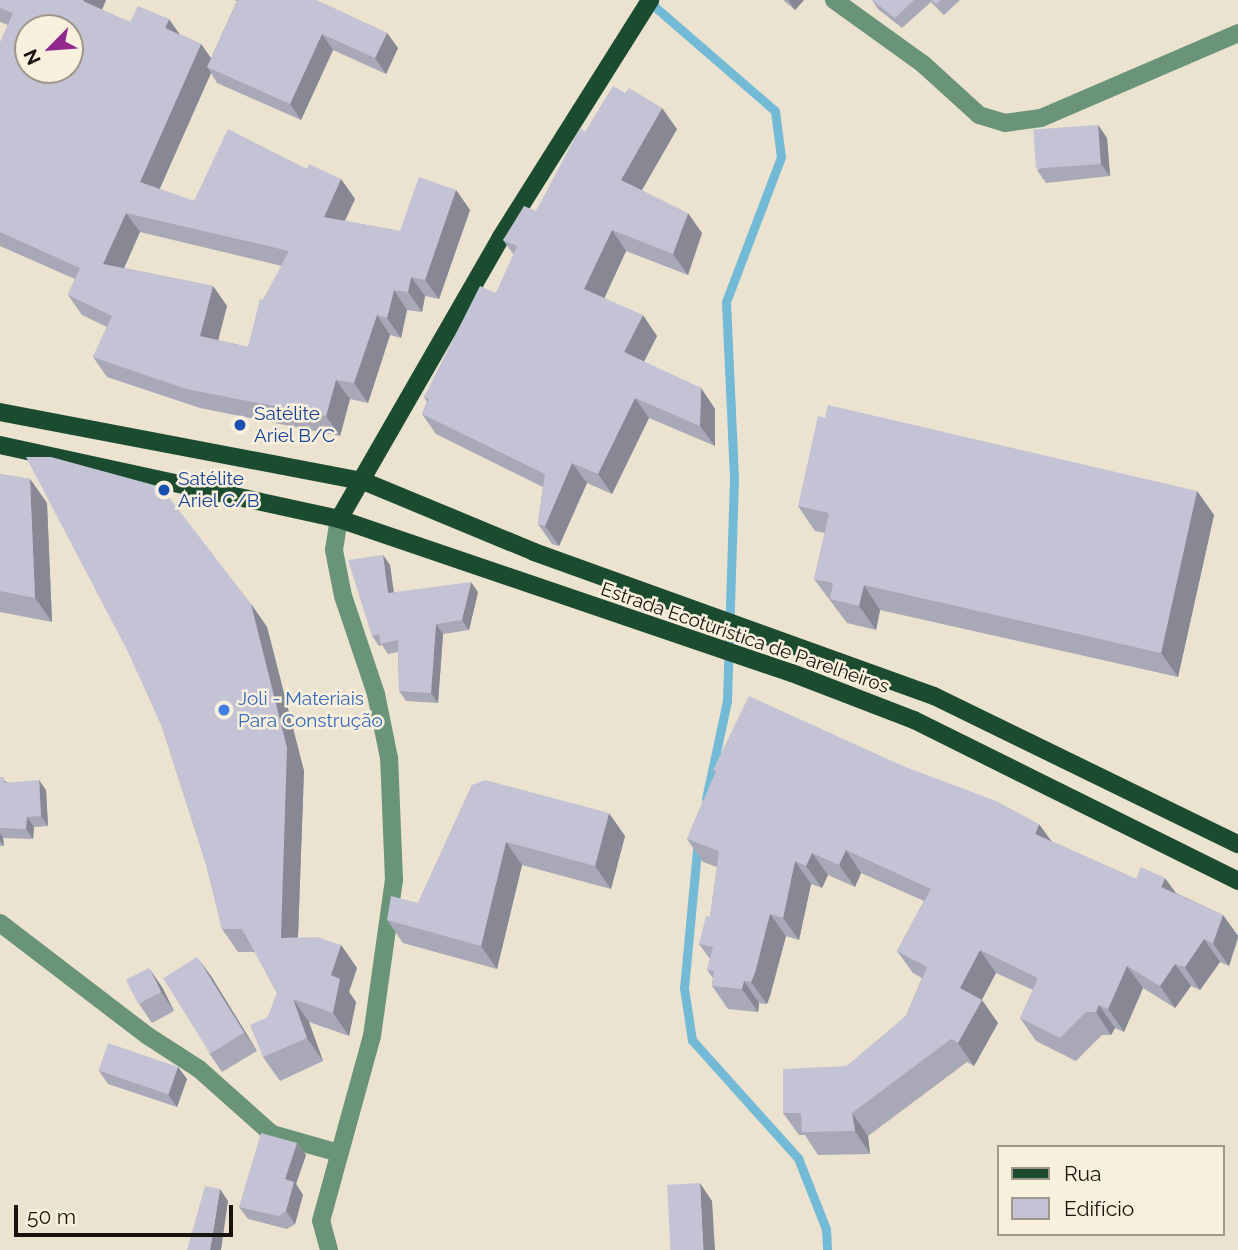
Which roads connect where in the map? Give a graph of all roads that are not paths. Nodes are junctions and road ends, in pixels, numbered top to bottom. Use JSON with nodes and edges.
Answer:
{"nodes":[{"id":1,"x":650,"y":0,"type":"edge"},
{"id":2,"x":834,"y":0,"type":"edge"},
{"id":3,"x":1238,"y":33,"type":"edge"},
{"id":4,"x":0,"y":412,"type":"edge"},
{"id":5,"x":0,"y":445,"type":"edge"},
{"id":6,"x":362,"y":481,"type":"junction"},
{"id":7,"x":339,"y":519,"type":"junction"},
{"id":8,"x":1238,"y":844,"type":"edge"},
{"id":9,"x":1238,"y":881,"type":"edge"},
{"id":10,"x":0,"y":923,"type":"edge"},
{"id":11,"x":339,"y":1153,"type":"junction"},
{"id":12,"x":329,"y":1250,"type":"edge"}],
"edges":[{"from":1,"to":6,"type":"main road"},
{"from":2,"to":3,"type":"street"},
{"from":4,"to":6,"type":"main road","name":"Estrada Ecoturistica de Parelheiros"},
{"from":5,"to":7,"type":"main road","name":"Estrada Ecoturistica de Parelheiros"},
{"from":6,"to":7,"type":"main road"},
{"from":6,"to":8,"type":"main road","name":"Estrada Ecoturistica de Parelheiros"},
{"from":7,"to":9,"type":"main road","name":"Estrada Ecoturistica de Parelheiros"},
{"from":7,"to":11,"type":"street"},
{"from":10,"to":11,"type":"street"},
{"from":11,"to":12,"type":"street"}]}
